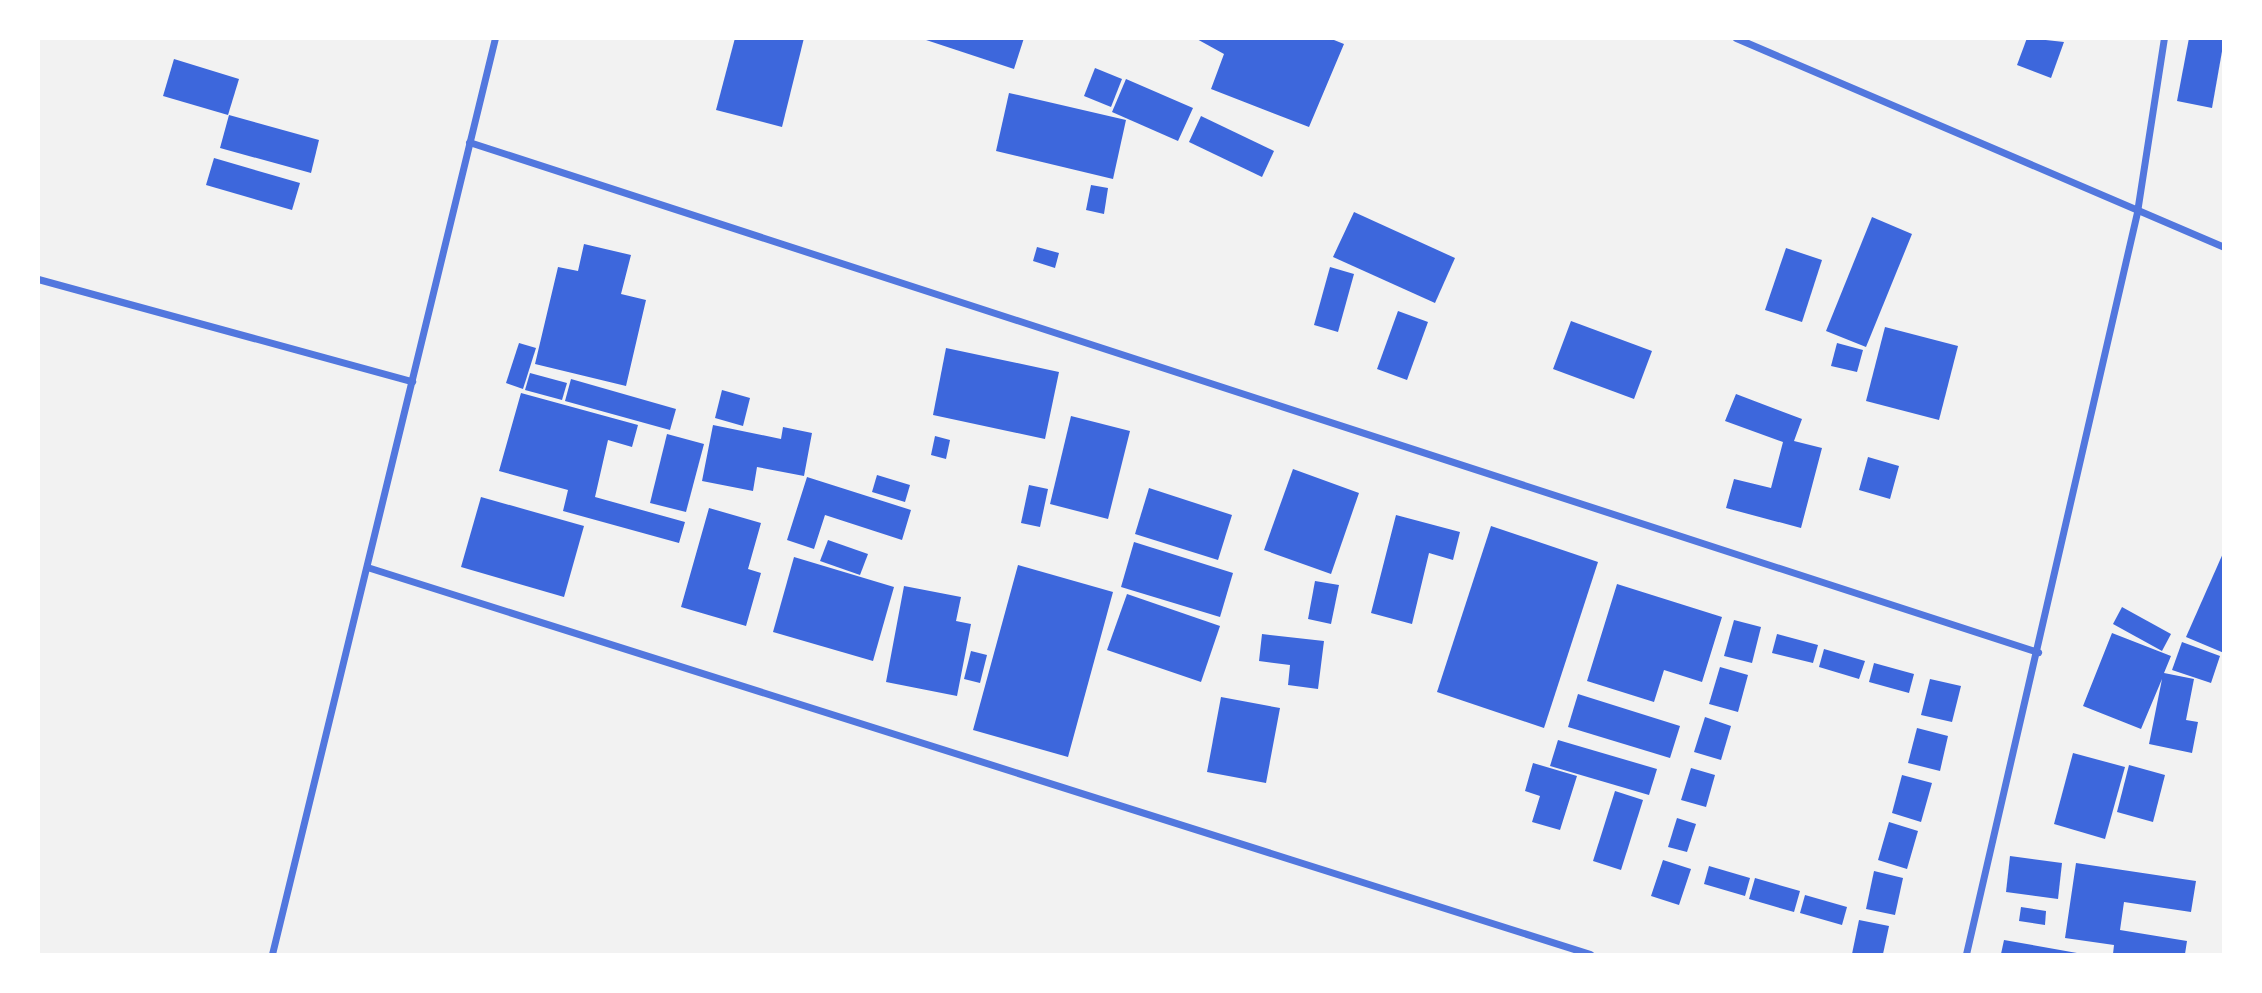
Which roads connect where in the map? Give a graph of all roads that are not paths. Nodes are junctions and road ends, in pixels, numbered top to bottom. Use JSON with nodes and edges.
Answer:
{"nodes":[{"id":1,"x":495,"y":38,"type":"edge"},
{"id":2,"x":1736,"y":38,"type":"edge"},
{"id":3,"x":2164,"y":38,"type":"edge"},
{"id":4,"x":470,"y":142,"type":"junction"},
{"id":5,"x":2137,"y":212,"type":"junction"},
{"id":6,"x":2224,"y":247,"type":"edge"},
{"id":7,"x":38,"y":279,"type":"edge"},
{"id":8,"x":411,"y":381,"type":"junction"},
{"id":9,"x":367,"y":567,"type":"junction"},
{"id":10,"x":2038,"y":652,"type":"junction"},
{"id":11,"x":272,"y":954,"type":"edge"},
{"id":12,"x":1590,"y":954,"type":"edge"},
{"id":13,"x":1966,"y":954,"type":"edge"}],
"edges":[{"from":1,"to":4,"type":"street"},
{"from":2,"to":5,"type":"street"},
{"from":3,"to":5,"type":"street"},
{"from":4,"to":8,"type":"street"},
{"from":4,"to":10,"type":"street"},
{"from":5,"to":6,"type":"street"},
{"from":5,"to":10,"type":"street"},
{"from":7,"to":8,"type":"street"},
{"from":8,"to":9,"type":"street"},
{"from":9,"to":11,"type":"street"},
{"from":9,"to":12,"type":"street"},
{"from":10,"to":13,"type":"street"}]}
